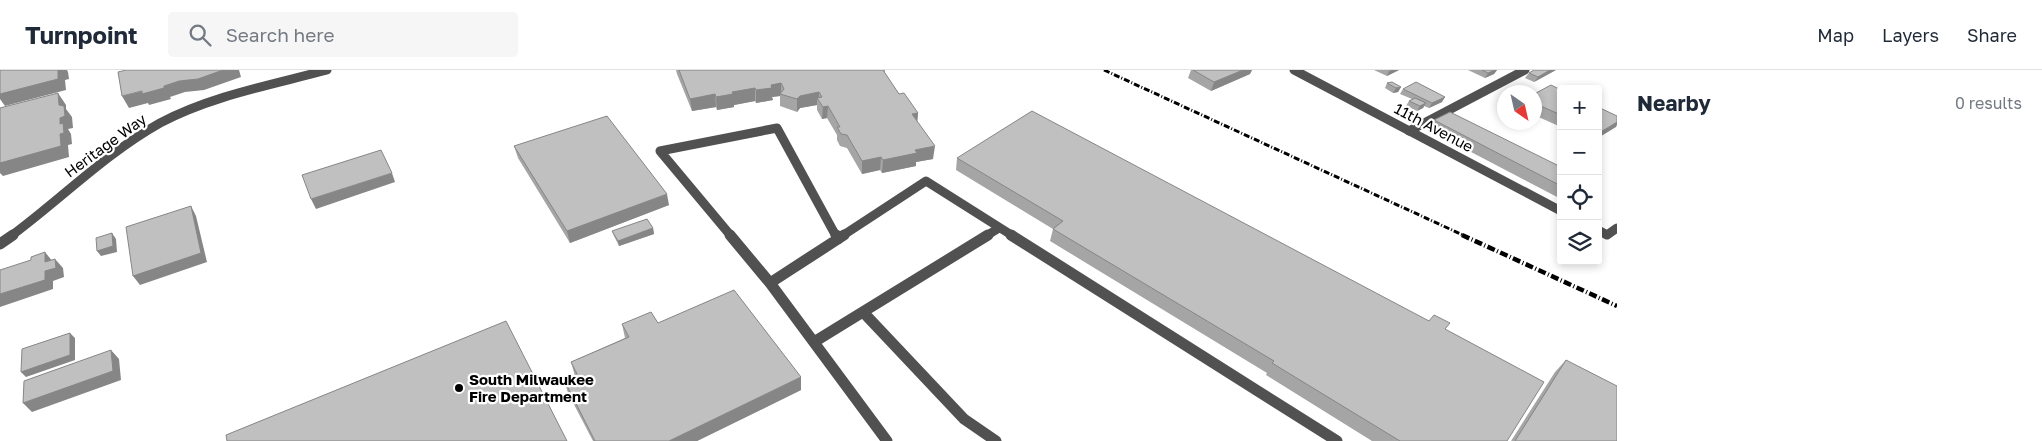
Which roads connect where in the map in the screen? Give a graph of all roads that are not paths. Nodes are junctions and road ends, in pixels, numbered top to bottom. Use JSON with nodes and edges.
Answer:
{"nodes":[{"id":1,"x":327,"y":70,"type":"edge"},
{"id":2,"x":1294,"y":70,"type":"edge"},
{"id":3,"x":1525,"y":70,"type":"edge"},
{"id":4,"x":1409,"y":131,"type":"junction"},
{"id":5,"x":1557,"y":209,"type":"edge"},
{"id":6,"x":999,"y":228,"type":"junction"},
{"id":7,"x":1617,"y":228,"type":"edge"},
{"id":8,"x":1603,"y":233,"type":"edge"},
{"id":9,"x":838,"y":239,"type":"junction"},
{"id":10,"x":0,"y":244,"type":"edge"},
{"id":11,"x":770,"y":282,"type":"junction"},
{"id":12,"x":864,"y":312,"type":"junction"},
{"id":13,"x":814,"y":342,"type":"junction"},
{"id":14,"x":887,"y":441,"type":"edge"},
{"id":15,"x":996,"y":441,"type":"edge"},
{"id":16,"x":1337,"y":441,"type":"edge"}],
"edges":[{"from":1,"to":10,"type":"street","name":"Heritage Way"},
{"from":2,"to":4,"type":"street","name":"11th Avenue"},
{"from":3,"to":4,"type":"street"},
{"from":4,"to":5,"type":"street","name":"11th Avenue"},
{"from":6,"to":9,"type":"street"},
{"from":6,"to":12,"type":"street"},
{"from":6,"to":16,"type":"street"},
{"from":7,"to":8,"type":"street"},
{"from":9,"to":11,"type":"street"},
{"from":9,"to":11,"type":"street"},
{"from":11,"to":13,"type":"street"},
{"from":12,"to":13,"type":"street"},
{"from":12,"to":15,"type":"street"},
{"from":13,"to":14,"type":"street"}]}
